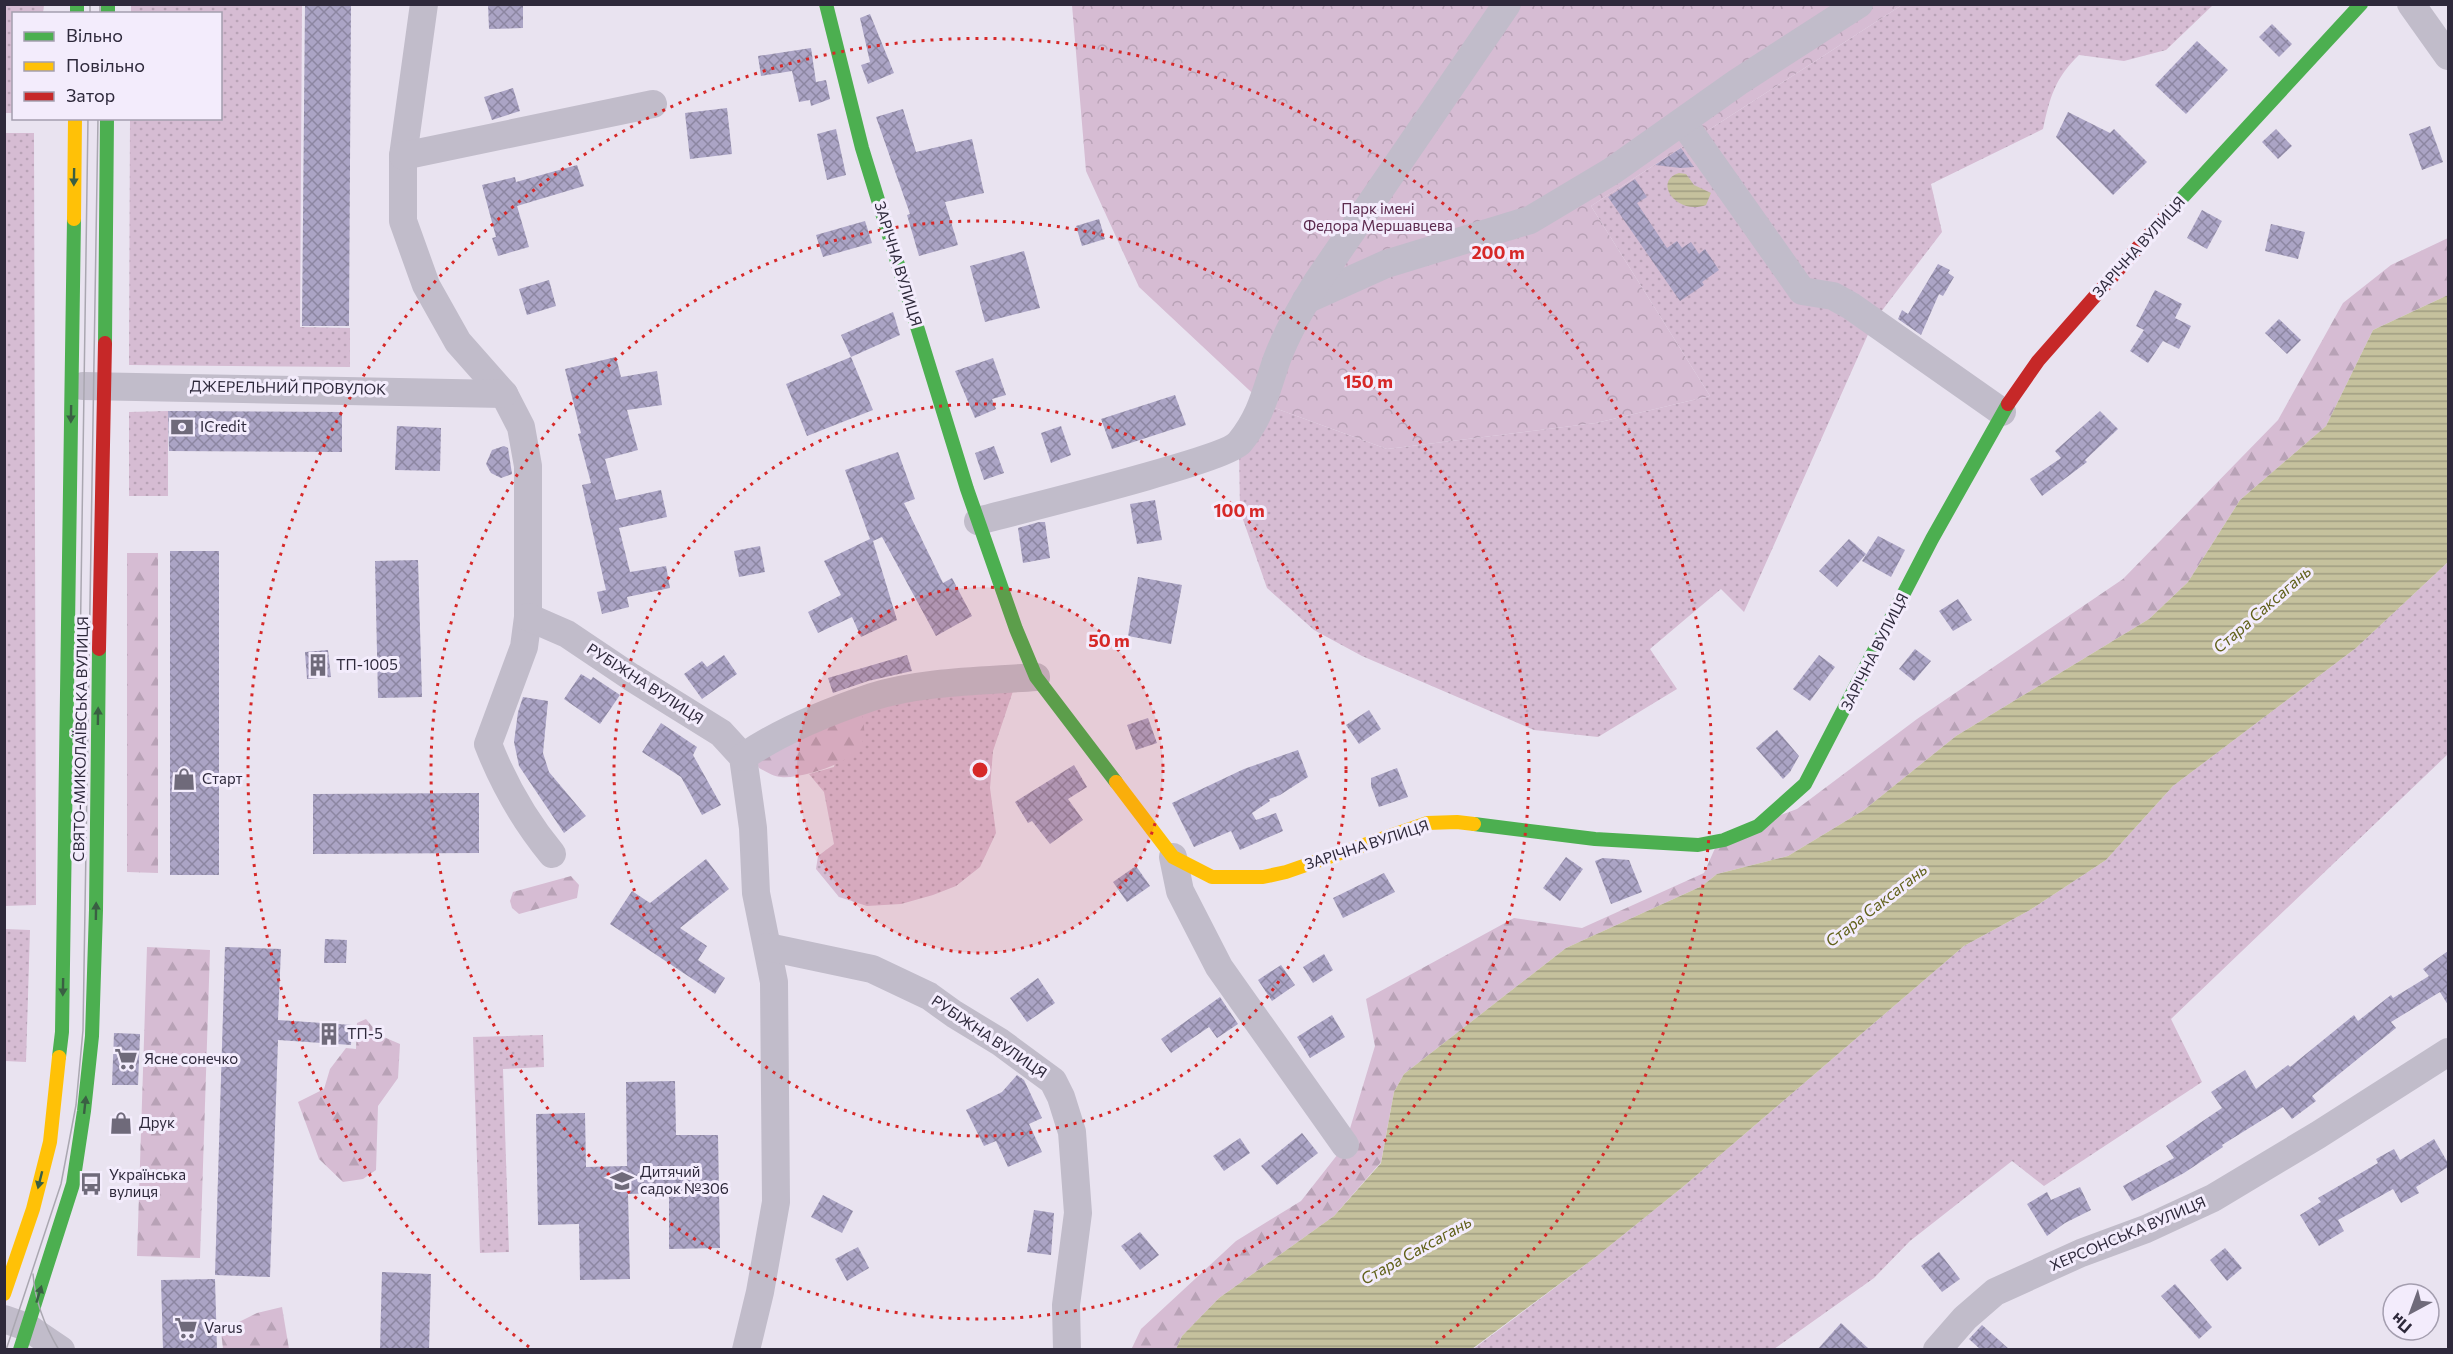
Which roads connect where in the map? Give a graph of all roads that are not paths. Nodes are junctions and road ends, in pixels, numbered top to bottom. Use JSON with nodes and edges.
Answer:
{"nodes":[{"id":1,"x":424,"y":4,"type":"edge"},
{"id":2,"x":826,"y":4,"type":"edge"},
{"id":3,"x":1507,"y":4,"type":"edge"},
{"id":4,"x":1859,"y":4,"type":"edge"},
{"id":5,"x":2361,"y":4,"type":"edge"},
{"id":6,"x":2411,"y":4,"type":"edge"},
{"id":7,"x":2448,"y":56,"type":"edge"},
{"id":8,"x":653,"y":104,"type":"dead end"},
{"id":9,"x":75,"y":120,"type":"edge"},
{"id":10,"x":107,"y":120,"type":"edge"},
{"id":11,"x":1683,"y":122,"type":"junction"},
{"id":12,"x":403,"y":156,"type":"junction"},
{"id":13,"x":1306,"y":300,"type":"junction"},
{"id":14,"x":72,"y":386,"type":"junction"},
{"id":15,"x":105,"y":386,"type":"junction"},
{"id":16,"x":504,"y":394,"type":"junction"},
{"id":17,"x":2002,"y":412,"type":"junction"},
{"id":18,"x":978,"y":521,"type":"junction"},
{"id":19,"x":528,"y":617,"type":"junction"},
{"id":20,"x":1036,"y":678,"type":"junction"},
{"id":21,"x":743,"y":757,"type":"junction"},
{"id":22,"x":552,"y":854,"type":"dead end"},
{"id":23,"x":1173,"y":857,"type":"junction"},
{"id":24,"x":768,"y":947,"type":"junction"},
{"id":25,"x":2448,"y":1052,"type":"edge"},
{"id":26,"x":1345,"y":1145,"type":"dead end"},
{"id":27,"x":4,"y":1294,"type":"edge"},
{"id":28,"x":17,"y":1332,"type":"edge"},
{"id":29,"x":61,"y":1350,"type":"edge"},
{"id":30,"x":746,"y":1350,"type":"edge"},
{"id":31,"x":1067,"y":1350,"type":"edge"},
{"id":32,"x":1937,"y":1350,"type":"edge"}],
"edges":[{"from":1,"to":12,"type":"street"},
{"from":2,"to":18,"type":"street","name":"ЗАРІЧНА ВУЛИЦЯ"},
{"from":3,"to":13,"type":"street"},
{"from":4,"to":11,"type":"street"},
{"from":5,"to":17,"type":"street","name":"ЗАРІЧНА ВУЛИЦЯ"},
{"from":6,"to":7,"type":"street"},
{"from":8,"to":12,"type":"street"},
{"from":9,"to":14,"type":"street","name":"СВЯТО-МИКОЛАЇВСЬКА ВУЛИЦЯ","one_way":true},
{"from":10,"to":15,"type":"street","name":"СВЯТО-МИКОЛАЇВСЬКА ВУЛИЦЯ"},
{"from":11,"to":13,"type":"street"},
{"from":11,"to":17,"type":"street"},
{"from":12,"to":16,"type":"street"},
{"from":13,"to":18,"type":"street"},
{"from":14,"to":15,"type":"street","name":"ДЖЕРЕЛЬНИЙ ПРОВУЛОК"},
{"from":14,"to":27,"type":"street","name":"СВЯТО-МИКОЛАЇВСЬКА ВУЛИЦЯ","one_way":true},
{"from":15,"to":16,"type":"street","name":"ДЖЕРЕЛЬНИЙ ПРОВУЛОК"},
{"from":28,"to":15,"type":"street","name":"СВЯТО-МИКОЛАЇВСЬКА ВУЛИЦЯ","one_way":true},
{"from":16,"to":19,"type":"street"},
{"from":17,"to":23,"type":"street","name":"ЗАРІЧНА ВУЛИЦЯ"},
{"from":18,"to":20,"type":"street","name":"ЗАРІЧНА ВУЛИЦЯ"},
{"from":19,"to":21,"type":"street","name":"РУБІЖНА ВУЛИЦЯ"},
{"from":19,"to":22,"type":"street"},
{"from":20,"to":21,"type":"street"},
{"from":20,"to":23,"type":"street","name":"ЗАРІЧНА ВУЛИЦЯ"},
{"from":21,"to":24,"type":"street"},
{"from":23,"to":26,"type":"street","name":"ЗАРІЧНА ВУЛИЦЯ"},
{"from":24,"to":30,"type":"street"},
{"from":24,"to":31,"type":"street","name":"РУБІЖНА ВУЛИЦЯ"},
{"from":25,"to":32,"type":"street","name":"ХЕРСОНСЬКА ВУЛИЦЯ"},
{"from":28,"to":29,"type":"street"}]}
